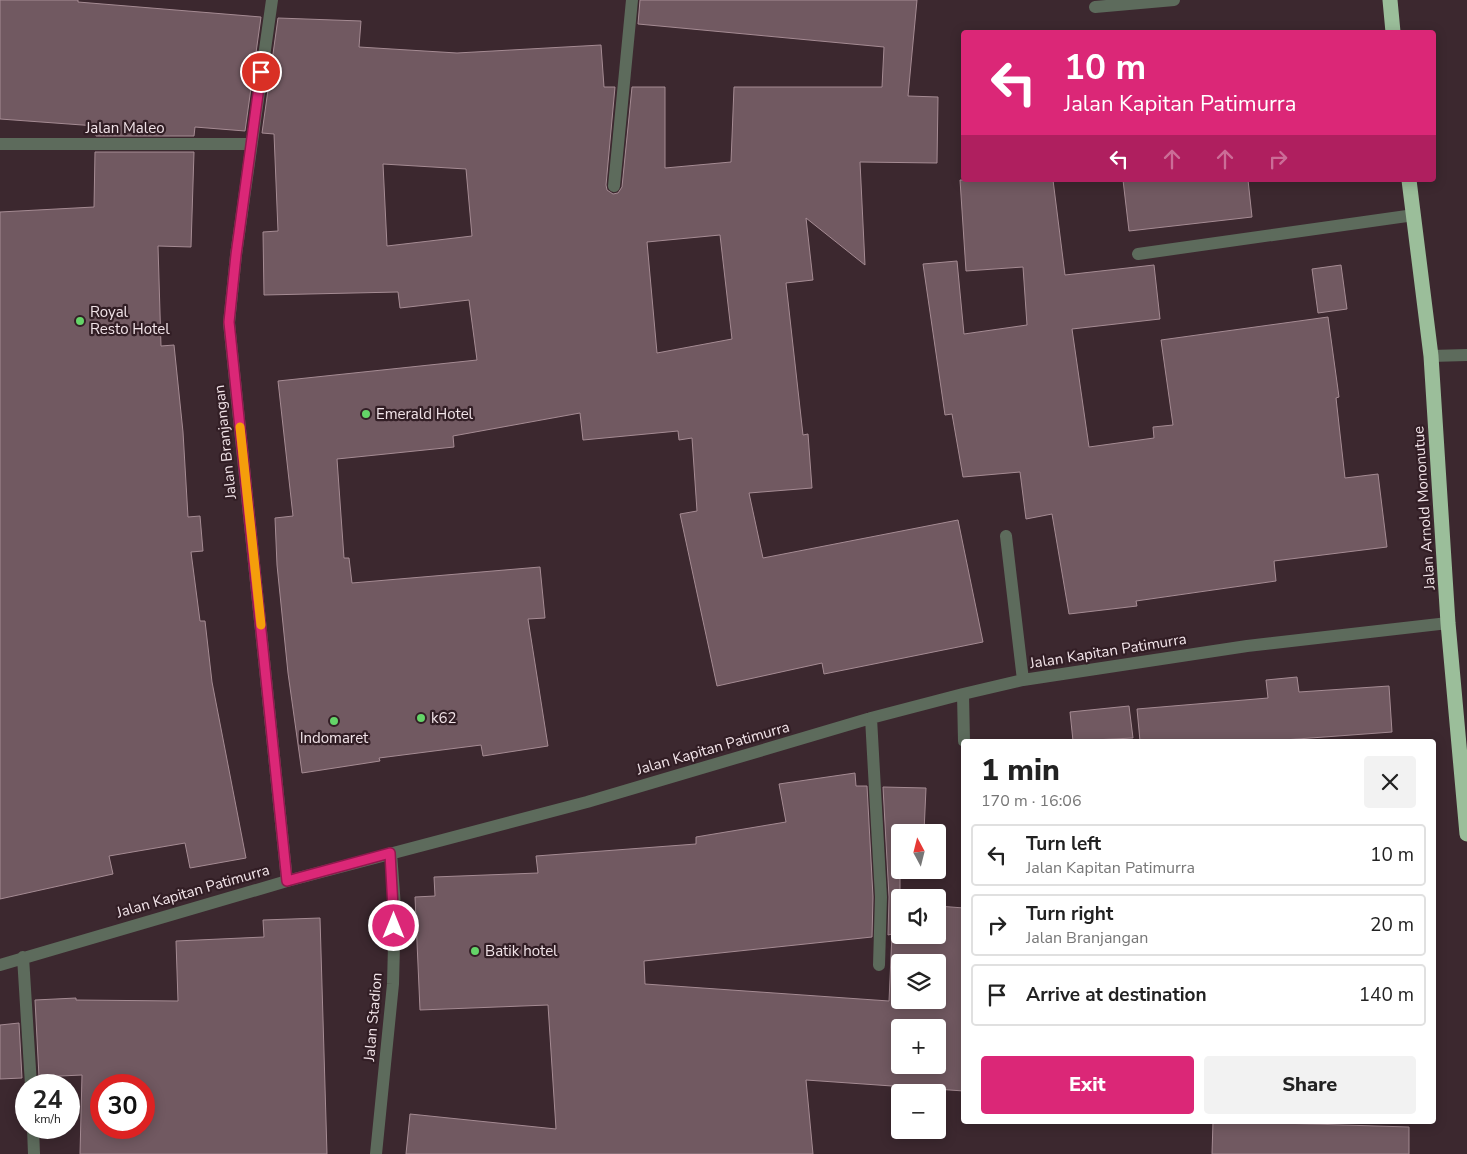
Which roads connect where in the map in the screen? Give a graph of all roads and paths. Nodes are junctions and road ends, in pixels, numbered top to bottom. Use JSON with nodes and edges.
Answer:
{"nodes":[{"id":1,"x":272,"y":0,"type":"edge"},
{"id":2,"x":632,"y":0,"type":"edge"},
{"id":3,"x":1174,"y":0,"type":"edge"},
{"id":4,"x":1390,"y":0,"type":"edge"},
{"id":5,"x":1095,"y":6,"type":"dead end"},
{"id":6,"x":1393,"y":30,"type":"edge"},
{"id":7,"x":0,"y":144,"type":"edge"},
{"id":8,"x":250,"y":144,"type":"junction"},
{"id":9,"x":1409,"y":182,"type":"edge"},
{"id":10,"x":614,"y":186,"type":"dead end"},
{"id":11,"x":1414,"y":215,"type":"junction"},
{"id":12,"x":1138,"y":254,"type":"dead end"},
{"id":13,"x":1467,"y":355,"type":"edge"},
{"id":14,"x":1431,"y":356,"type":"junction"},
{"id":15,"x":1006,"y":536,"type":"dead end"},
{"id":16,"x":1448,"y":623,"type":"junction"},
{"id":17,"x":1023,"y":680,"type":"junction"},
{"id":18,"x":963,"y":694,"type":"junction"},
{"id":19,"x":871,"y":718,"type":"junction"},
{"id":20,"x":964,"y":739,"type":"edge"},
{"id":21,"x":1467,"y":834,"type":"edge"},
{"id":22,"x":390,"y":853,"type":"junction"},
{"id":23,"x":287,"y":881,"type":"junction"},
{"id":24,"x":24,"y":957,"type":"junction"},
{"id":25,"x":0,"y":965,"type":"edge"},
{"id":26,"x":879,"y":965,"type":"dead end"},
{"id":27,"x":29,"y":1074,"type":"edge"},
{"id":28,"x":33,"y":1139,"type":"edge"},
{"id":29,"x":34,"y":1154,"type":"edge"},
{"id":30,"x":376,"y":1154,"type":"edge"}],
"edges":[{"from":1,"to":8,"type":"street","name":"Jalan Branjangan"},
{"from":2,"to":10,"type":"street"},
{"from":3,"to":5,"type":"street"},
{"from":4,"to":6,"type":"highway"},
{"from":7,"to":8,"type":"street","name":"Jalan Maleo"},
{"from":8,"to":23,"type":"street","name":"Jalan Branjangan"},
{"from":9,"to":11,"type":"highway","name":"Jalan Arnold Mononutue"},
{"from":11,"to":12,"type":"street"},
{"from":11,"to":14,"type":"highway","name":"Jalan Arnold Mononutue"},
{"from":13,"to":14,"type":"street"},
{"from":14,"to":16,"type":"highway","name":"Jalan Arnold Mononutue"},
{"from":15,"to":17,"type":"street"},
{"from":16,"to":17,"type":"street","name":"Jalan Kapitan Patimurra"},
{"from":16,"to":21,"type":"highway","name":"Jalan Arnold Mononutue"},
{"from":17,"to":18,"type":"street","name":"Jalan Kapitan Patimurra"},
{"from":18,"to":19,"type":"street","name":"Jalan Kapitan Patimurra"},
{"from":18,"to":20,"type":"street"},
{"from":19,"to":22,"type":"street","name":"Jalan Kapitan Patimurra"},
{"from":19,"to":26,"type":"street"},
{"from":22,"to":23,"type":"street","name":"Jalan Kapitan Patimurra"},
{"from":22,"to":30,"type":"street","name":"Jalan Stadion"},
{"from":23,"to":24,"type":"street","name":"Jalan Kapitan Patimurra"},
{"from":24,"to":25,"type":"street","name":"Jalan Kapitan Patimurra"},
{"from":24,"to":27,"type":"street"},
{"from":28,"to":29,"type":"street"}]}
